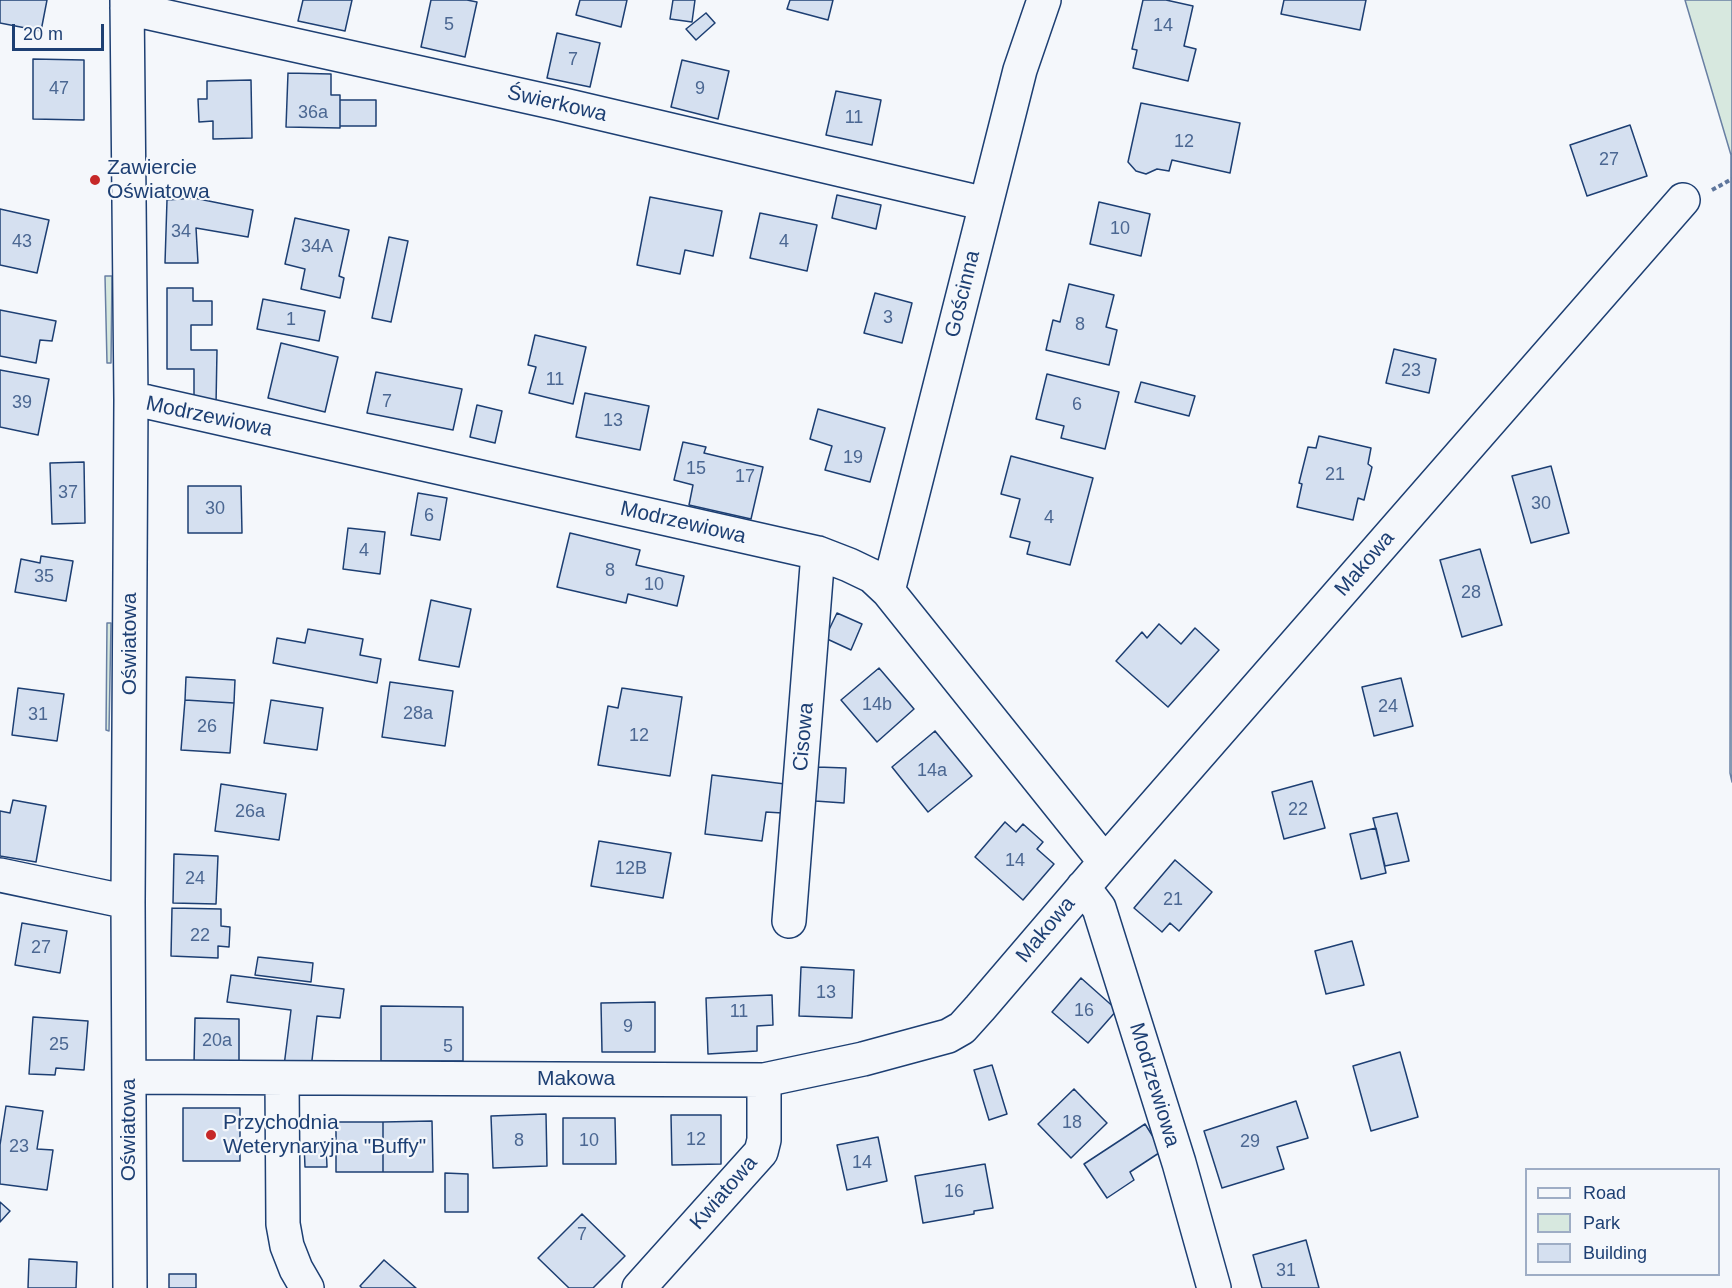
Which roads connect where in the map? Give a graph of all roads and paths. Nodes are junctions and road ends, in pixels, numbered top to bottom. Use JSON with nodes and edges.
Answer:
{"nodes":[{"id":1,"x":1044,"y":0,"type":"edge"},
{"id":2,"x":127,"y":4,"type":"edge"},
{"id":3,"x":1683,"y":200,"type":"dead end"},
{"id":4,"x":986,"y":204,"type":"junction"},
{"id":5,"x":131,"y":400,"type":"junction"},
{"id":6,"x":818,"y":553,"type":"junction"},
{"id":7,"x":888,"y":591,"type":"junction"},
{"id":8,"x":1105,"y":862,"type":"junction"},
{"id":9,"x":0,"y":874,"type":"edge"},
{"id":10,"x":1083,"y":887,"type":"junction"},
{"id":11,"x":128,"y":902,"type":"junction"},
{"id":12,"x":789,"y":921,"type":"dead end"},
{"id":13,"x":129,"y":1077,"type":"junction"},
{"id":14,"x":282,"y":1078,"type":"junction"},
{"id":15,"x":764,"y":1080,"type":"junction"},
{"id":16,"x":130,"y":1288,"type":"edge"},
{"id":17,"x":307,"y":1288,"type":"edge"},
{"id":18,"x":639,"y":1288,"type":"edge"},
{"id":19,"x":1215,"y":1288,"type":"edge"}],
"edges":[{"from":1,"to":4,"type":"street","name":"Gościnna"},
{"from":2,"to":4,"type":"street","name":"Świerkowa"},
{"from":2,"to":5,"type":"street","name":"Oświatowa"},
{"from":3,"to":8,"type":"street","name":"Makowa"},
{"from":4,"to":7,"type":"street","name":"Gościnna"},
{"from":5,"to":6,"type":"street","name":"Modrzewiowa"},
{"from":5,"to":11,"type":"street","name":"Oświatowa"},
{"from":6,"to":7,"type":"street","name":"Modrzewiowa"},
{"from":6,"to":12,"type":"street","name":"Cisowa"},
{"from":7,"to":8,"type":"street","name":"Modrzewiowa"},
{"from":8,"to":10,"type":"street","name":"Makowa"},
{"from":9,"to":11,"type":"street"},
{"from":10,"to":15,"type":"street","name":"Makowa"},
{"from":10,"to":19,"type":"street","name":"Modrzewiowa"},
{"from":11,"to":13,"type":"street","name":"Oświatowa"},
{"from":13,"to":14,"type":"street","name":"Makowa"},
{"from":13,"to":16,"type":"street","name":"Oświatowa"},
{"from":14,"to":15,"type":"street","name":"Makowa"},
{"from":14,"to":17,"type":"street"},
{"from":15,"to":18,"type":"street","name":"Kwiatowa"}]}
